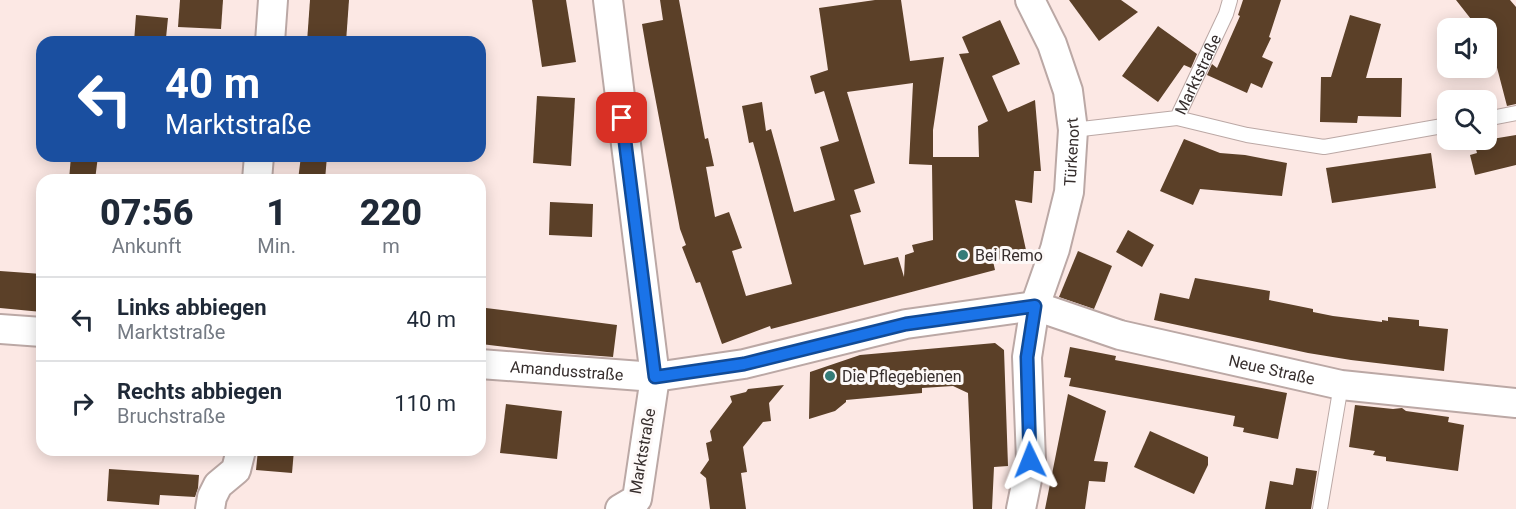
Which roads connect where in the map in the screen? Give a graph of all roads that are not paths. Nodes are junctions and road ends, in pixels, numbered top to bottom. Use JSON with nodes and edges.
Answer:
{"nodes":[{"id":1,"x":273,"y":0,"type":"edge"},
{"id":2,"x":608,"y":0,"type":"edge"},
{"id":3,"x":1030,"y":0,"type":"edge"},
{"id":4,"x":1230,"y":0,"type":"edge"},
{"id":5,"x":270,"y":36,"type":"edge"},
{"id":6,"x":1516,"y":113,"type":"edge"},
{"id":7,"x":1497,"y":117,"type":"edge"},
{"id":8,"x":1177,"y":118,"type":"junction"},
{"id":9,"x":1437,"y":128,"type":"edge"},
{"id":10,"x":1073,"y":130,"type":"junction"},
{"id":11,"x":1035,"y":306,"type":"junction"},
{"id":12,"x":0,"y":329,"type":"edge"},
{"id":13,"x":36,"y":332,"type":"edge"},
{"id":14,"x":486,"y":364,"type":"edge"},
{"id":15,"x":655,"y":377,"type":"junction"},
{"id":16,"x":1341,"y":385,"type":"junction"},
{"id":17,"x":1516,"y":403,"type":"edge"},
{"id":18,"x":240,"y":456,"type":"edge"},
{"id":19,"x":635,"y":506,"type":"edge"},
{"id":20,"x":210,"y":509,"type":"edge"},
{"id":21,"x":1021,"y":509,"type":"edge"},
{"id":22,"x":1320,"y":509,"type":"edge"}],
"edges":[{"from":1,"to":5,"type":"street"},
{"from":2,"to":15,"type":"street","name":"Marktstraße"},
{"from":3,"to":10,"type":"street","name":"Türkenort"},
{"from":4,"to":8,"type":"lane","name":"Marktstraße"},
{"from":6,"to":7,"type":"lane"},
{"from":8,"to":9,"type":"lane"},
{"from":8,"to":10,"type":"lane","name":"Marktstraße"},
{"from":10,"to":11,"type":"street","name":"Türkenort"},
{"from":11,"to":15,"type":"street"},
{"from":11,"to":16,"type":"street","name":"Neue Straße"},
{"from":11,"to":21,"type":"street","name":"Türkenort"},
{"from":12,"to":13,"type":"street"},
{"from":14,"to":15,"type":"street","name":"Amandusstraße"},
{"from":15,"to":19,"type":"street","name":"Marktstraße"},
{"from":16,"to":17,"type":"street","name":"Neue Straße"},
{"from":16,"to":22,"type":"lane"},
{"from":18,"to":20,"type":"street"}]}
